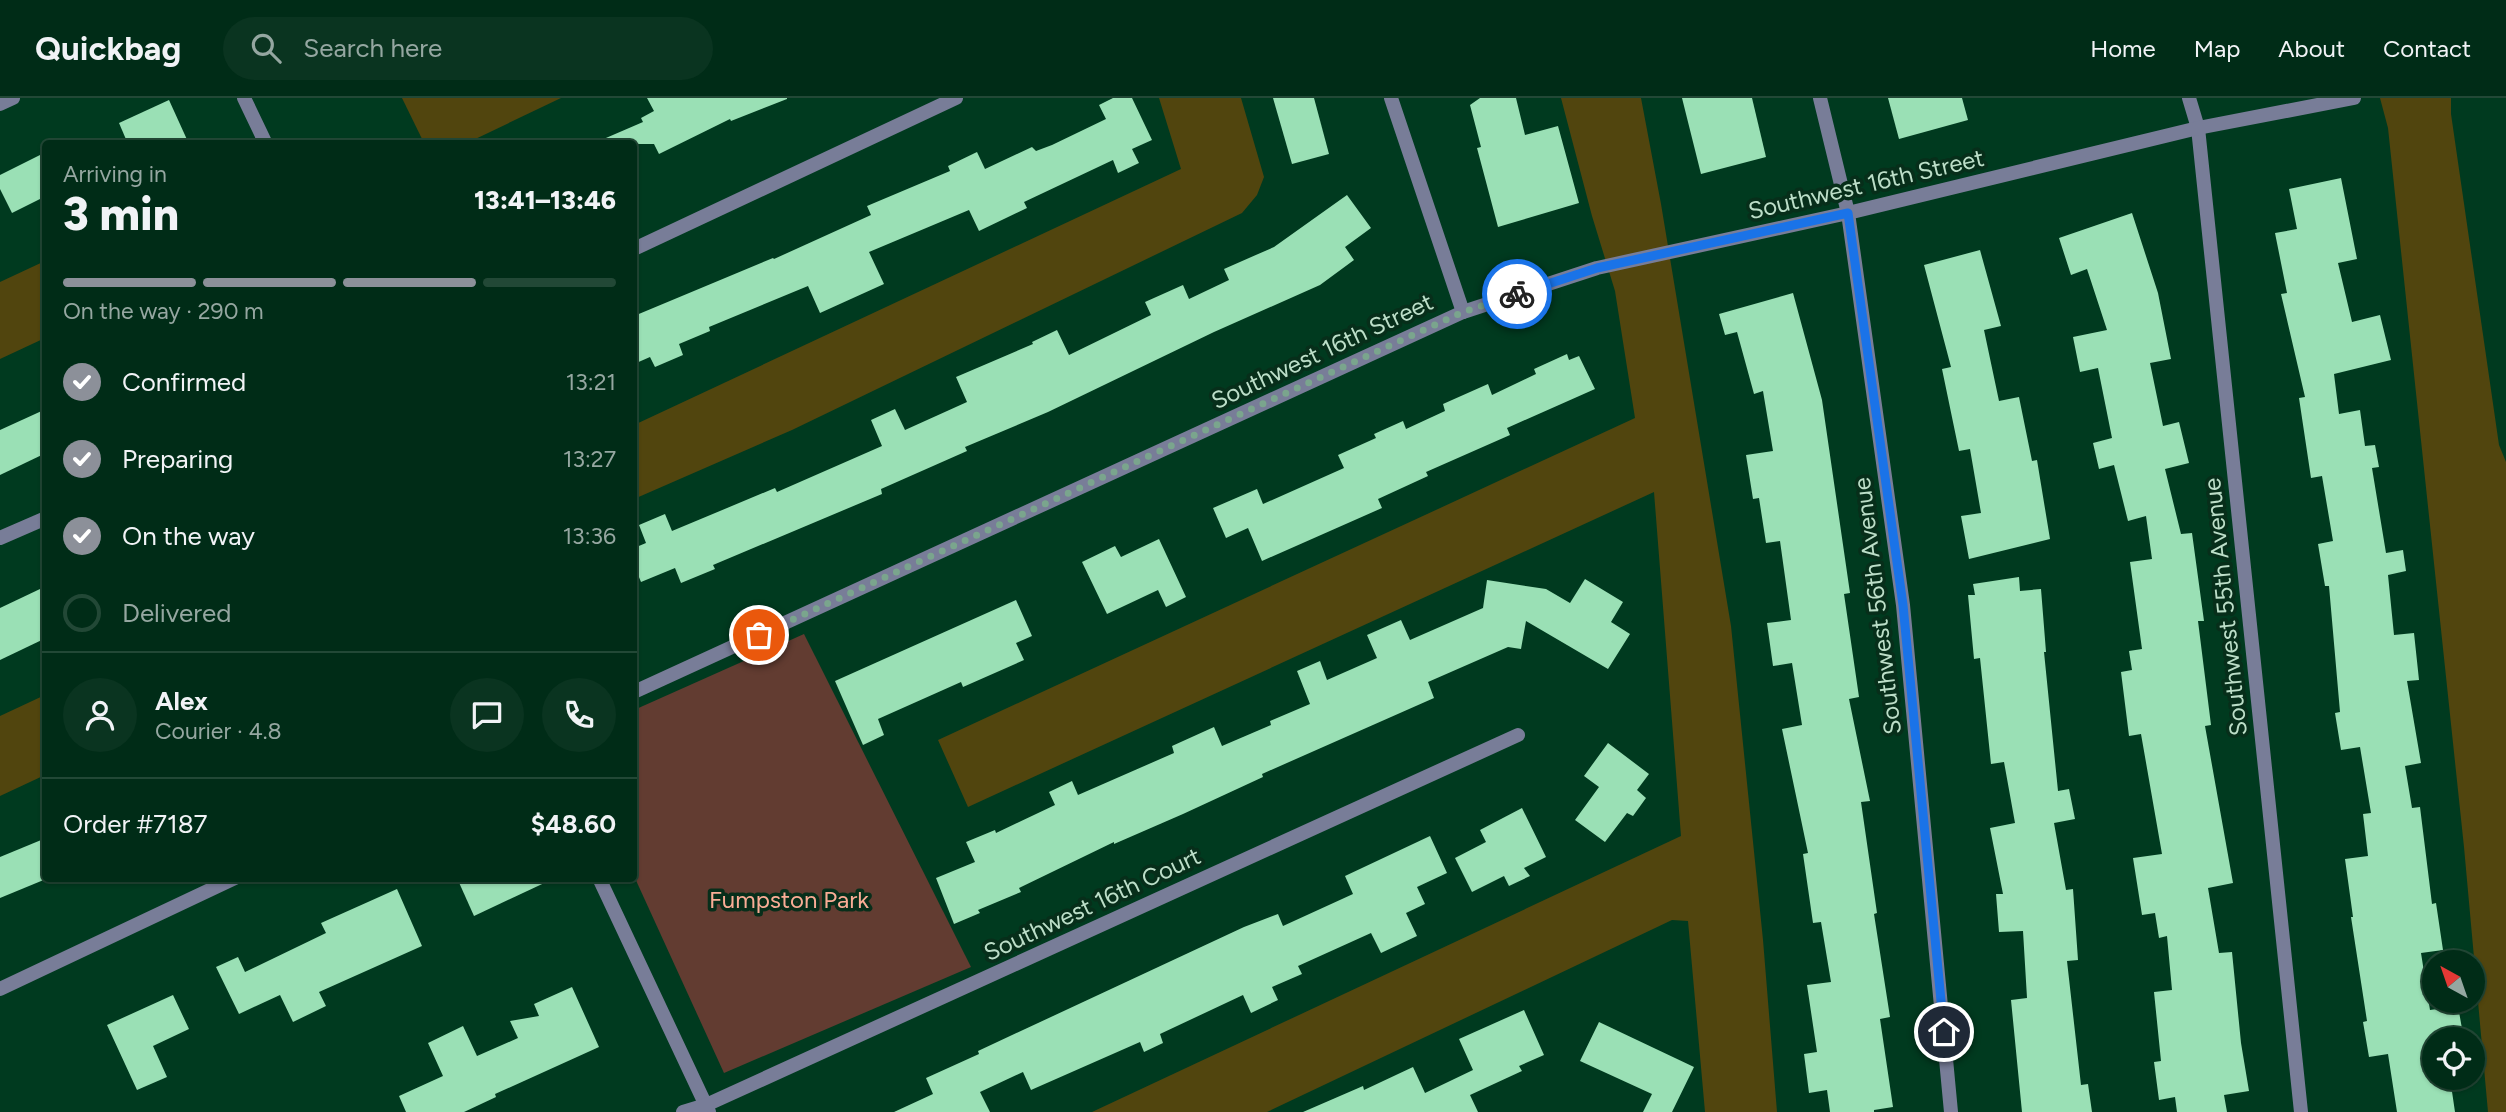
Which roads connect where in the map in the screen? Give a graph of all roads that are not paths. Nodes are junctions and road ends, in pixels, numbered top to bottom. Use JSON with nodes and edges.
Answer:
{"nodes":[{"id":1,"x":13,"y":98,"type":"edge"},
{"id":2,"x":244,"y":98,"type":"edge"},
{"id":3,"x":956,"y":98,"type":"edge"},
{"id":4,"x":1391,"y":98,"type":"edge"},
{"id":5,"x":1820,"y":98,"type":"edge"},
{"id":6,"x":2189,"y":98,"type":"edge"},
{"id":7,"x":2348,"y":99,"type":"edge"},
{"id":8,"x":0,"y":104,"type":"edge"},
{"id":9,"x":2198,"y":128,"type":"junction"},
{"id":10,"x":264,"y":140,"type":"edge"},
{"id":11,"x":1848,"y":213,"type":"junction"},
{"id":12,"x":637,"y":249,"type":"edge"},
{"id":13,"x":1463,"y":312,"type":"junction"},
{"id":14,"x":42,"y":520,"type":"edge"},
{"id":15,"x":0,"y":538,"type":"edge"},
{"id":16,"x":637,"y":691,"type":"edge"},
{"id":17,"x":1518,"y":735,"type":"dead end"},
{"id":18,"x":227,"y":882,"type":"edge"},
{"id":19,"x":601,"y":882,"type":"edge"},
{"id":20,"x":0,"y":989,"type":"edge"},
{"id":21,"x":707,"y":1109,"type":"edge"},
{"id":22,"x":683,"y":1112,"type":"edge"},
{"id":23,"x":1951,"y":1112,"type":"edge"},
{"id":24,"x":2301,"y":1112,"type":"edge"}],
"edges":[{"from":1,"to":8,"type":"street"},
{"from":2,"to":10,"type":"street"},
{"from":3,"to":12,"type":"street"},
{"from":4,"to":13,"type":"street"},
{"from":5,"to":11,"type":"street","name":"Southwest 56th Avenue"},
{"from":6,"to":9,"type":"street","name":"Southwest 55th Avenue"},
{"from":7,"to":9,"type":"street","name":"Southwest 16th Street"},
{"from":9,"to":11,"type":"street","name":"Southwest 16th Street"},
{"from":9,"to":24,"type":"street","name":"Southwest 55th Avenue"},
{"from":11,"to":13,"type":"street","name":"Southwest 16th Street"},
{"from":11,"to":23,"type":"street","name":"Southwest 56th Avenue"},
{"from":13,"to":16,"type":"street","name":"Southwest 16th Street"},
{"from":14,"to":15,"type":"street"},
{"from":17,"to":21,"type":"street","name":"Southwest 16th Court"},
{"from":18,"to":20,"type":"street"},
{"from":19,"to":21,"type":"street"},
{"from":21,"to":22,"type":"street","name":"Southwest 16th Court"}]}
